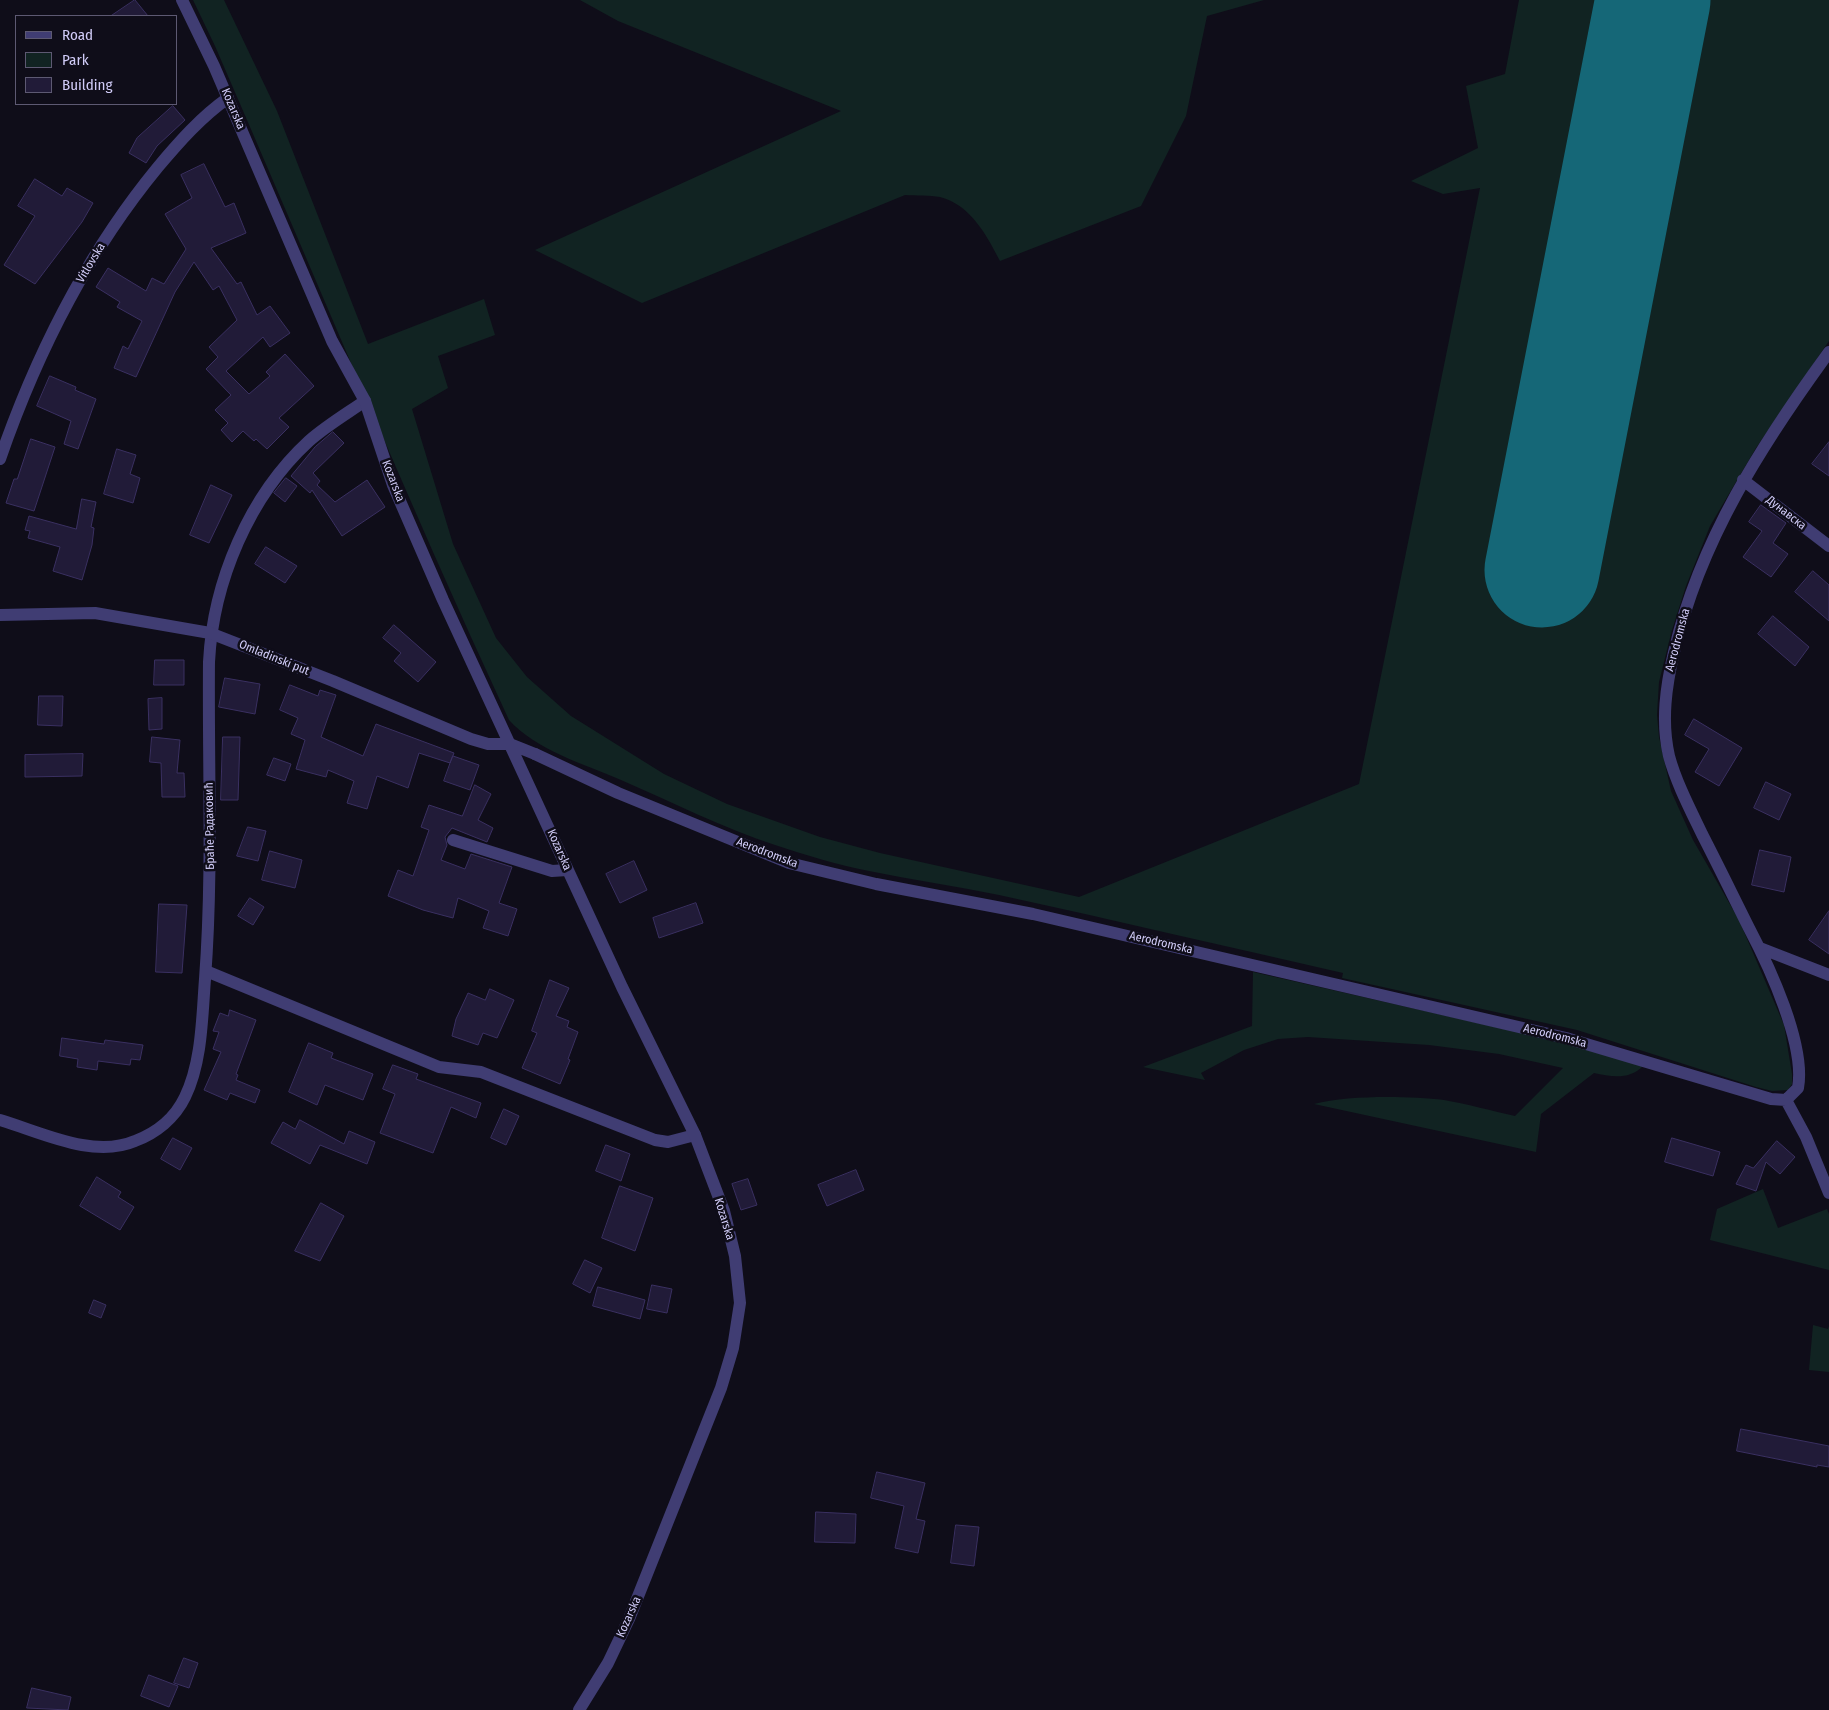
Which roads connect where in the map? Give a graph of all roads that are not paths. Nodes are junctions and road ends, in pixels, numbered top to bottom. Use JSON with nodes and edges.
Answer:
{"nodes":[{"id":1,"x":182,"y":0,"type":"edge"},
{"id":2,"x":228,"y":98,"type":"junction"},
{"id":3,"x":1829,"y":352,"type":"edge"},
{"id":4,"x":365,"y":402,"type":"junction"},
{"id":5,"x":0,"y":459,"type":"edge"},
{"id":6,"x":1743,"y":480,"type":"junction"},
{"id":7,"x":1829,"y":546,"type":"edge"},
{"id":8,"x":0,"y":615,"type":"edge"},
{"id":9,"x":210,"y":633,"type":"junction"},
{"id":10,"x":510,"y":744,"type":"junction"},
{"id":11,"x":535,"y":754,"type":"joint"},
{"id":12,"x":453,"y":840,"type":"dead end"},
{"id":13,"x":567,"y":870,"type":"junction"},
{"id":14,"x":1760,"y":948,"type":"junction"},
{"id":15,"x":206,"y":971,"type":"junction"},
{"id":16,"x":1829,"y":975,"type":"edge"},
{"id":17,"x":1786,"y":1100,"type":"junction"},
{"id":18,"x":0,"y":1120,"type":"edge"},
{"id":19,"x":695,"y":1136,"type":"junction"},
{"id":20,"x":1829,"y":1193,"type":"edge"},
{"id":21,"x":579,"y":1710,"type":"edge"}],
"edges":[{"from":1,"to":2,"type":"street","name":"Kozarska"},
{"from":2,"to":4,"type":"street","name":"Kozarska"},
{"from":2,"to":5,"type":"street","name":"Vitlovska"},
{"from":3,"to":6,"type":"street","name":"Aerodromska"},
{"from":4,"to":9,"type":"street","name":"Браће Радаковић"},
{"from":4,"to":10,"type":"street","name":"Kozarska"},
{"from":6,"to":7,"type":"street","name":"Дунавска"},
{"from":6,"to":14,"type":"street","name":"Aerodromska"},
{"from":8,"to":9,"type":"street","name":"Omladinski put"},
{"from":9,"to":10,"type":"street","name":"Omladinski put"},
{"from":9,"to":15,"type":"street","name":"Браће Радаковић"},
{"from":10,"to":11,"type":"street","name":"Omladinski put"},
{"from":10,"to":13,"type":"street","name":"Kozarska"},
{"from":11,"to":17,"type":"street","name":"Aerodromska"},
{"from":12,"to":13,"type":"street"},
{"from":13,"to":19,"type":"street","name":"Kozarska"},
{"from":14,"to":16,"type":"street"},
{"from":14,"to":17,"type":"street","name":"Aerodromska"},
{"from":15,"to":18,"type":"street","name":"Браће Радаковић"},
{"from":15,"to":19,"type":"street"},
{"from":17,"to":20,"type":"street"},
{"from":19,"to":21,"type":"street","name":"Kozarska"}]}
